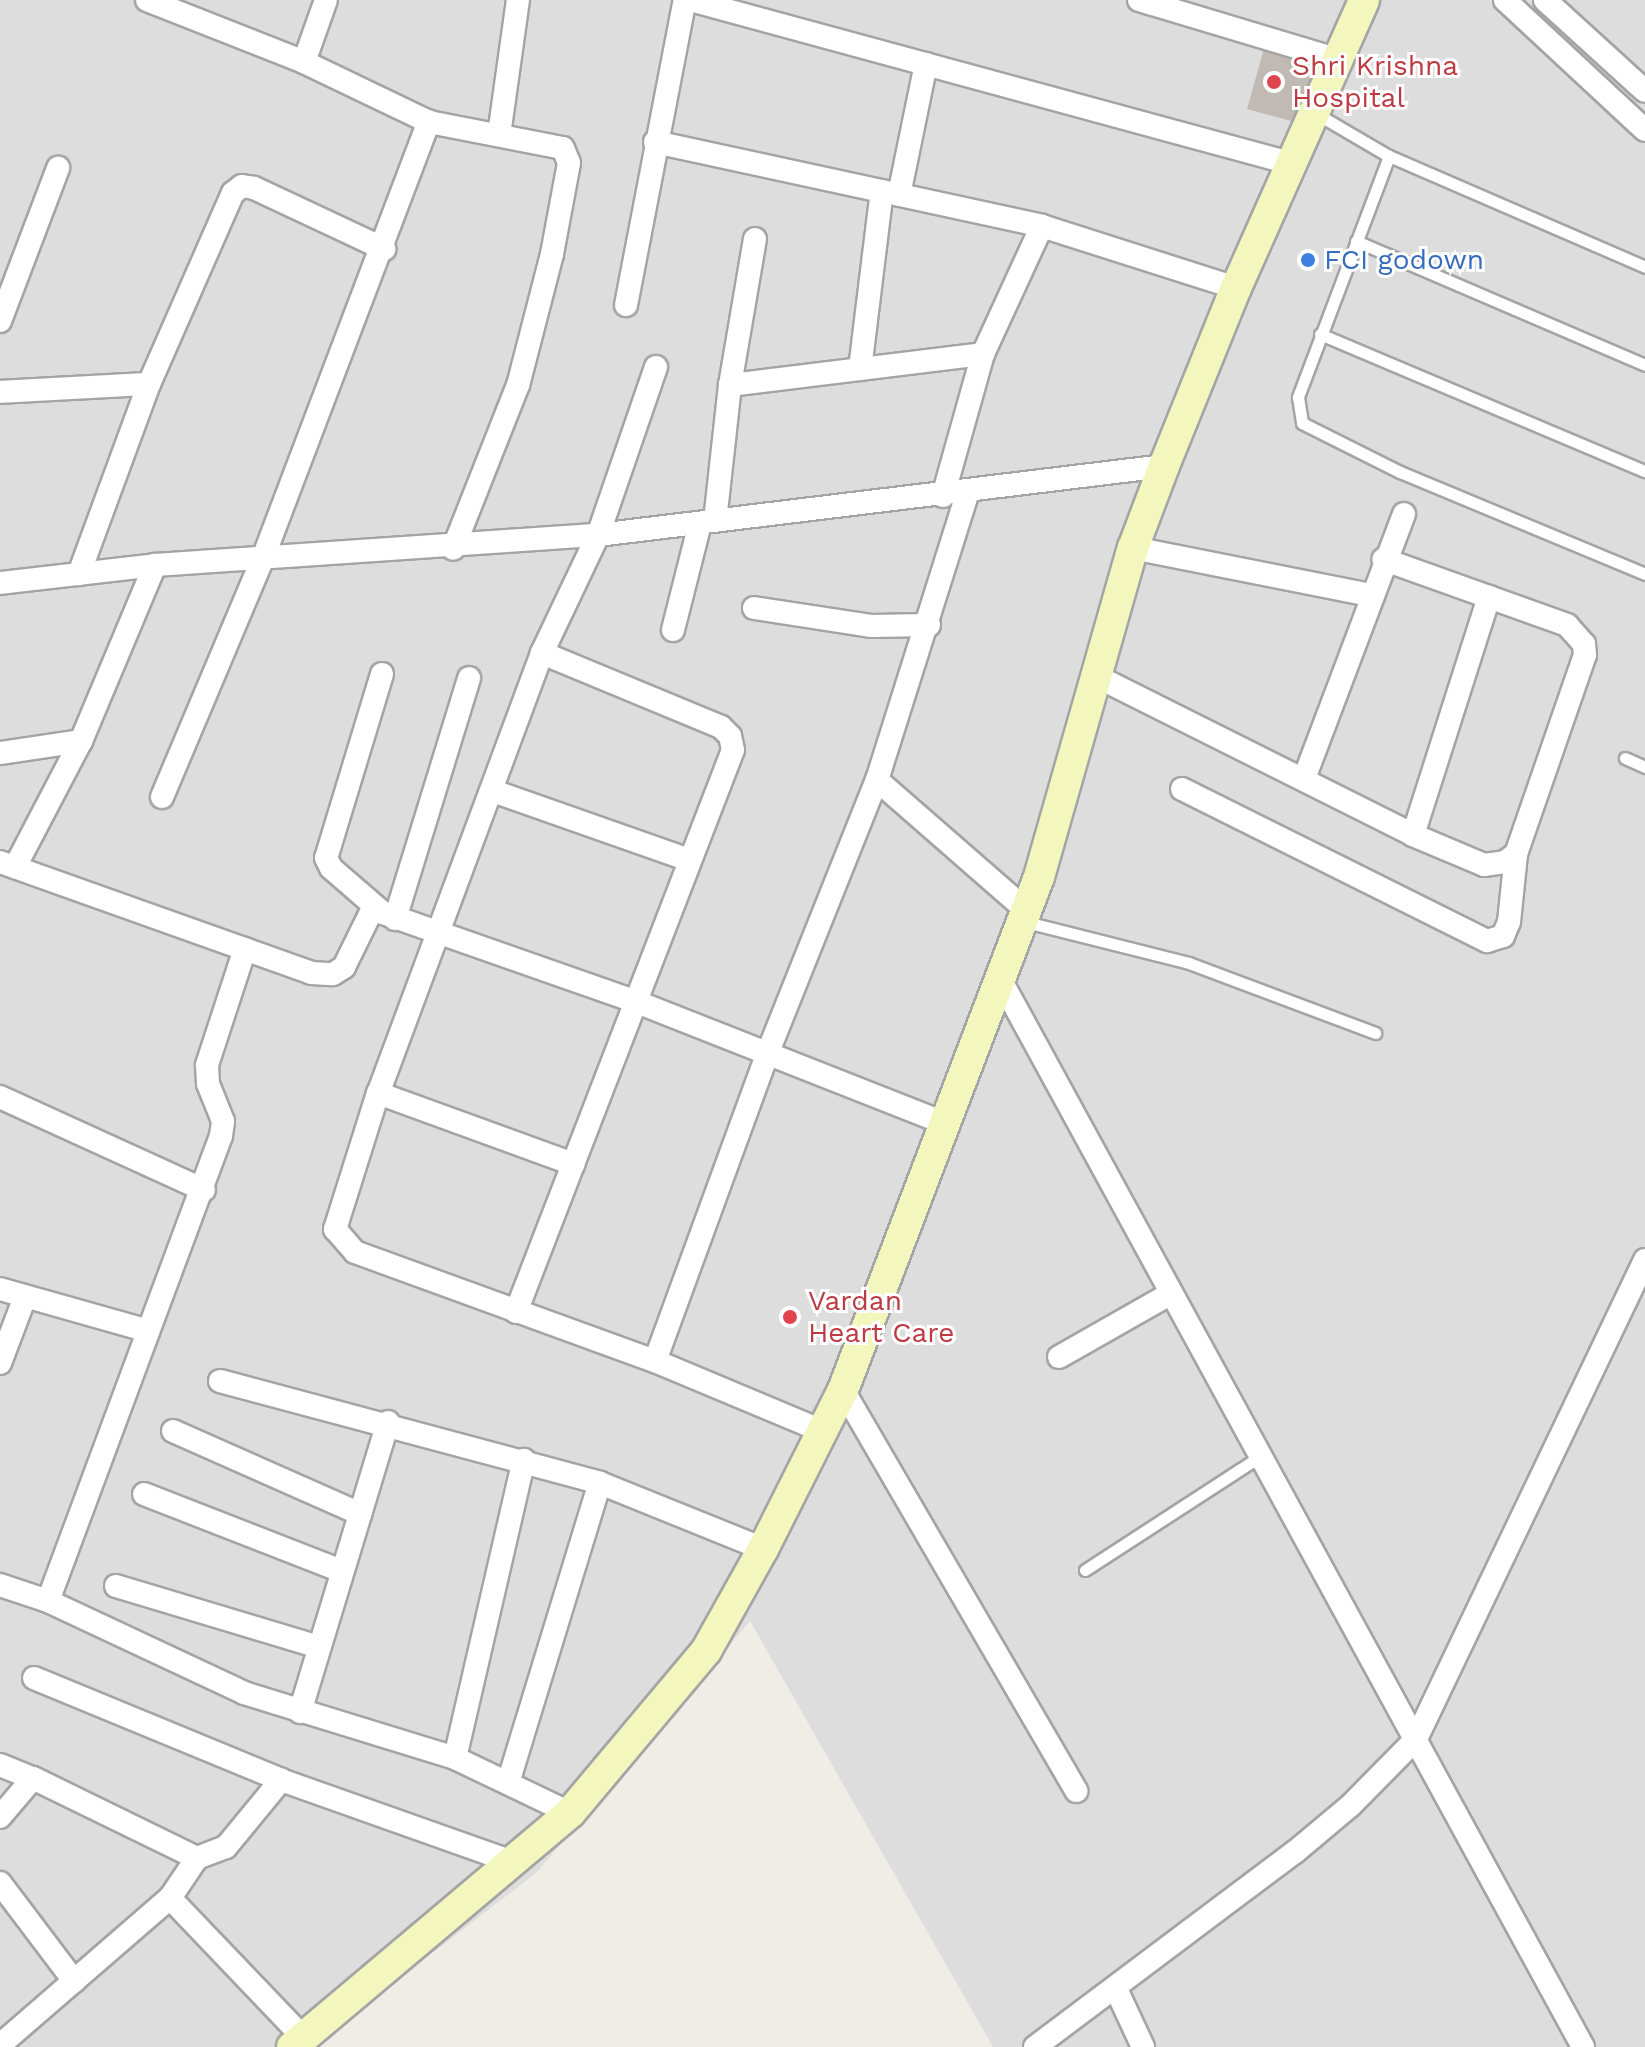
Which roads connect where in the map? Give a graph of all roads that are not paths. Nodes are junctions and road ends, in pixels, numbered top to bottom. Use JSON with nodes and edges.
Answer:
{"nodes":[{"id":1,"x":147,"y":0,"type":"edge"},
{"id":2,"x":326,"y":0,"type":"edge"},
{"id":3,"x":518,"y":0,"type":"edge"},
{"id":4,"x":688,"y":0,"type":"edge"},
{"id":5,"x":1139,"y":0,"type":"edge"},
{"id":6,"x":1364,"y":0,"type":"edge"},
{"id":7,"x":1505,"y":0,"type":"edge"},
{"id":8,"x":1545,"y":0,"type":"edge"},
{"id":9,"x":1339,"y":60,"type":"junction"},
{"id":10,"x":304,"y":62,"type":"junction"},
{"id":11,"x":926,"y":64,"type":"junction"},
{"id":12,"x":1645,"y":91,"type":"edge"},
{"id":13,"x":1645,"y":105,"type":"edge"},
{"id":14,"x":1620,"y":108,"type":"junction"},
{"id":15,"x":1316,"y":114,"type":"junction"},
{"id":16,"x":429,"y":122,"type":"junction"},
{"id":17,"x":1645,"y":130,"type":"edge"},
{"id":18,"x":499,"y":135,"type":"junction"},
{"id":19,"x":655,"y":142,"type":"junction"},
{"id":20,"x":1389,"y":156,"type":"junction"},
{"id":21,"x":1293,"y":164,"type":"junction"},
{"id":22,"x":58,"y":168,"type":"dead end"},
{"id":23,"x":890,"y":193,"type":"junction"},
{"id":24,"x":1042,"y":226,"type":"junction"},
{"id":25,"x":755,"y":239,"type":"dead end"},
{"id":26,"x":1356,"y":241,"type":"junction"},
{"id":27,"x":384,"y":249,"type":"junction"},
{"id":28,"x":1645,"y":267,"type":"edge"},
{"id":29,"x":1236,"y":288,"type":"junction"},
{"id":30,"x":626,"y":305,"type":"dead end"},
{"id":31,"x":0,"y":321,"type":"edge"},
{"id":32,"x":1320,"y":334,"type":"junction"},
{"id":33,"x":983,"y":354,"type":"junction"},
{"id":34,"x":1645,"y":365,"type":"edge"},
{"id":35,"x":656,"y":367,"type":"dead end"},
{"id":36,"x":860,"y":369,"type":"junction"},
{"id":37,"x":149,"y":384,"type":"junction"},
{"id":38,"x":730,"y":385,"type":"junction"},
{"id":39,"x":0,"y":392,"type":"edge"},
{"id":40,"x":1164,"y":466,"type":"junction"},
{"id":41,"x":1645,"y":471,"type":"edge"},
{"id":42,"x":967,"y":494,"type":"junction"},
{"id":43,"x":943,"y":496,"type":"junction"},
{"id":44,"x":1404,"y":514,"type":"dead end"},
{"id":45,"x":707,"y":522,"type":"junction"},
{"id":46,"x":598,"y":535,"type":"junction"},
{"id":47,"x":1133,"y":548,"type":"junction"},
{"id":48,"x":453,"y":549,"type":"junction"},
{"id":49,"x":263,"y":558,"type":"junction"},
{"id":50,"x":1383,"y":559,"type":"junction"},
{"id":51,"x":155,"y":565,"type":"junction"},
{"id":52,"x":79,"y":574,"type":"junction"},
{"id":53,"x":1645,"y":574,"type":"edge"},
{"id":54,"x":0,"y":583,"type":"edge"},
{"id":55,"x":1371,"y":595,"type":"junction"},
{"id":56,"x":1489,"y":597,"type":"junction"},
{"id":57,"x":754,"y":608,"type":"dead end"},
{"id":58,"x":929,"y":625,"type":"junction"},
{"id":59,"x":673,"y":630,"type":"dead end"},
{"id":60,"x":542,"y":653,"type":"junction"},
{"id":61,"x":382,"y":674,"type":"dead end"},
{"id":62,"x":1098,"y":677,"type":"junction"},
{"id":63,"x":469,"y":678,"type":"dead end"},
{"id":64,"x":81,"y":741,"type":"junction"},
{"id":65,"x":0,"y":753,"type":"edge"},
{"id":66,"x":1625,"y":758,"type":"dead end"},
{"id":67,"x":1645,"y":767,"type":"edge"},
{"id":68,"x":1305,"y":776,"type":"junction"},
{"id":69,"x":877,"y":780,"type":"junction"},
{"id":70,"x":1182,"y":789,"type":"dead end"},
{"id":71,"x":493,"y":791,"type":"junction"},
{"id":72,"x":162,"y":797,"type":"dead end"},
{"id":73,"x":1413,"y":835,"type":"junction"},
{"id":74,"x":1516,"y":854,"type":"junction"},
{"id":75,"x":689,"y":860,"type":"junction"},
{"id":76,"x":7,"y":864,"type":"edge"},
{"id":77,"x":374,"y":906,"type":"junction"},
{"id":78,"x":1024,"y":915,"type":"junction"},
{"id":79,"x":395,"y":919,"type":"junction"},
{"id":80,"x":442,"y":932,"type":"junction"},
{"id":81,"x":245,"y":949,"type":"junction"},
{"id":82,"x":999,"y":977,"type":"junction"},
{"id":83,"x":637,"y":1002,"type":"junction"},
{"id":84,"x":1375,"y":1033,"type":"dead end"},
{"id":85,"x":768,"y":1052,"type":"junction"},
{"id":86,"x":378,"y":1093,"type":"junction"},
{"id":87,"x":0,"y":1097,"type":"edge"},
{"id":88,"x":942,"y":1122,"type":"junction"},
{"id":89,"x":573,"y":1164,"type":"junction"},
{"id":90,"x":204,"y":1190,"type":"junction"},
{"id":91,"x":1645,"y":1260,"type":"edge"},
{"id":92,"x":0,"y":1289,"type":"edge"},
{"id":93,"x":1168,"y":1295,"type":"junction"},
{"id":94,"x":25,"y":1297,"type":"junction"},
{"id":95,"x":516,"y":1312,"type":"junction"},
{"id":96,"x":148,"y":1331,"type":"junction"},
{"id":97,"x":1059,"y":1357,"type":"dead end"},
{"id":98,"x":655,"y":1361,"type":"junction"},
{"id":99,"x":0,"y":1363,"type":"edge"},
{"id":100,"x":220,"y":1381,"type":"dead end"},
{"id":101,"x":843,"y":1390,"type":"junction"},
{"id":102,"x":388,"y":1422,"type":"junction"},
{"id":103,"x":173,"y":1431,"type":"dead end"},
{"id":104,"x":822,"y":1431,"type":"junction"},
{"id":105,"x":1259,"y":1457,"type":"junction"},
{"id":106,"x":524,"y":1460,"type":"junction"},
{"id":107,"x":600,"y":1483,"type":"junction"},
{"id":108,"x":144,"y":1494,"type":"dead end"},
{"id":109,"x":360,"y":1514,"type":"junction"},
{"id":110,"x":763,"y":1549,"type":"junction"},
{"id":111,"x":1085,"y":1570,"type":"dead end"},
{"id":112,"x":342,"y":1571,"type":"junction"},
{"id":113,"x":0,"y":1585,"type":"edge"},
{"id":114,"x":116,"y":1586,"type":"dead end"},
{"id":115,"x":48,"y":1601,"type":"junction"},
{"id":116,"x":319,"y":1647,"type":"junction"},
{"id":117,"x":34,"y":1678,"type":"dead end"},
{"id":118,"x":300,"y":1712,"type":"junction"},
{"id":119,"x":1416,"y":1739,"type":"junction"},
{"id":120,"x":455,"y":1758,"type":"junction"},
{"id":121,"x":0,"y":1765,"type":"edge"},
{"id":122,"x":33,"y":1778,"type":"junction"},
{"id":123,"x":281,"y":1780,"type":"junction"},
{"id":124,"x":508,"y":1783,"type":"junction"},
{"id":125,"x":1076,"y":1791,"type":"dead end"},
{"id":126,"x":570,"y":1813,"type":"junction"},
{"id":127,"x":0,"y":1817,"type":"edge"},
{"id":128,"x":197,"y":1858,"type":"junction"},
{"id":129,"x":516,"y":1863,"type":"junction"},
{"id":130,"x":0,"y":1883,"type":"edge"},
{"id":131,"x":170,"y":1898,"type":"junction"},
{"id":132,"x":74,"y":1981,"type":"junction"},
{"id":133,"x":1116,"y":1989,"type":"junction"},
{"id":134,"x":298,"y":2042,"type":"edge"},
{"id":135,"x":0,"y":2045,"type":"edge"},
{"id":136,"x":1035,"y":2047,"type":"edge"},
{"id":137,"x":1143,"y":2047,"type":"edge"},
{"id":138,"x":1583,"y":2047,"type":"edge"}],
"edges":[{"from":1,"to":10,"type":"street"},
{"from":2,"to":10,"type":"street"},
{"from":3,"to":18,"type":"street"},
{"from":4,"to":11,"type":"street"},
{"from":4,"to":19,"type":"street"},
{"from":5,"to":9,"type":"street"},
{"from":6,"to":9,"type":"street"},
{"from":7,"to":14,"type":"street"},
{"from":8,"to":12,"type":"street"},
{"from":9,"to":15,"type":"street"},
{"from":10,"to":16,"type":"street"},
{"from":11,"to":21,"type":"street"},
{"from":11,"to":23,"type":"street"},
{"from":13,"to":14,"type":"street"},
{"from":14,"to":17,"type":"street"},
{"from":15,"to":20,"type":"lane"},
{"from":15,"to":21,"type":"street"},
{"from":16,"to":18,"type":"street"},
{"from":16,"to":27,"type":"street"},
{"from":18,"to":48,"type":"street"},
{"from":19,"to":23,"type":"street"},
{"from":19,"to":30,"type":"street"},
{"from":20,"to":26,"type":"lane"},
{"from":20,"to":28,"type":"lane"},
{"from":21,"to":29,"type":"street"},
{"from":22,"to":31,"type":"street"},
{"from":23,"to":24,"type":"street"},
{"from":23,"to":36,"type":"street"},
{"from":24,"to":29,"type":"street"},
{"from":24,"to":33,"type":"street"},
{"from":25,"to":38,"type":"street"},
{"from":26,"to":32,"type":"lane"},
{"from":26,"to":34,"type":"lane"},
{"from":27,"to":37,"type":"street"},
{"from":27,"to":49,"type":"street"},
{"from":29,"to":40,"type":"street"},
{"from":32,"to":41,"type":"lane"},
{"from":32,"to":53,"type":"lane"},
{"from":33,"to":36,"type":"street"},
{"from":33,"to":43,"type":"street"},
{"from":35,"to":46,"type":"street"},
{"from":36,"to":38,"type":"street"},
{"from":37,"to":39,"type":"street"},
{"from":37,"to":52,"type":"street"},
{"from":38,"to":45,"type":"street"},
{"from":40,"to":42,"type":"street"},
{"from":40,"to":47,"type":"street"},
{"from":42,"to":43,"type":"street"},
{"from":42,"to":58,"type":"street"},
{"from":43,"to":45,"type":"street"},
{"from":44,"to":50,"type":"street"},
{"from":45,"to":46,"type":"street"},
{"from":45,"to":59,"type":"street"},
{"from":46,"to":48,"type":"street"},
{"from":46,"to":60,"type":"street"},
{"from":47,"to":55,"type":"street"},
{"from":47,"to":62,"type":"street"},
{"from":48,"to":49,"type":"street"},
{"from":49,"to":51,"type":"street"},
{"from":49,"to":72,"type":"street"},
{"from":50,"to":55,"type":"street"},
{"from":50,"to":56,"type":"street"},
{"from":51,"to":52,"type":"street"},
{"from":51,"to":64,"type":"street"},
{"from":52,"to":54,"type":"street"},
{"from":55,"to":68,"type":"street"},
{"from":56,"to":73,"type":"street"},
{"from":56,"to":74,"type":"street"},
{"from":57,"to":58,"type":"street"},
{"from":58,"to":69,"type":"street"},
{"from":60,"to":71,"type":"street"},
{"from":60,"to":75,"type":"street"},
{"from":61,"to":77,"type":"street"},
{"from":62,"to":68,"type":"street"},
{"from":62,"to":78,"type":"street"},
{"from":63,"to":79,"type":"street"},
{"from":64,"to":65,"type":"street"},
{"from":64,"to":76,"type":"street"},
{"from":66,"to":67,"type":"lane"},
{"from":68,"to":73,"type":"street"},
{"from":69,"to":78,"type":"street"},
{"from":69,"to":85,"type":"street"},
{"from":70,"to":74,"type":"street"},
{"from":71,"to":75,"type":"street"},
{"from":71,"to":80,"type":"street"},
{"from":73,"to":74,"type":"street"},
{"from":75,"to":83,"type":"street"},
{"from":76,"to":81,"type":"street"},
{"from":77,"to":79,"type":"street"},
{"from":77,"to":81,"type":"street"},
{"from":78,"to":82,"type":"street"},
{"from":78,"to":84,"type":"lane"},
{"from":79,"to":80,"type":"street"},
{"from":80,"to":83,"type":"street"},
{"from":80,"to":86,"type":"street"},
{"from":81,"to":90,"type":"street"},
{"from":82,"to":88,"type":"street"},
{"from":82,"to":93,"type":"street"},
{"from":83,"to":85,"type":"street"},
{"from":83,"to":89,"type":"street"},
{"from":85,"to":88,"type":"street"},
{"from":85,"to":98,"type":"street"},
{"from":86,"to":89,"type":"street"},
{"from":86,"to":95,"type":"street"},
{"from":87,"to":90,"type":"street"},
{"from":88,"to":101,"type":"street"},
{"from":89,"to":95,"type":"street"},
{"from":90,"to":96,"type":"street"},
{"from":91,"to":119,"type":"street"},
{"from":92,"to":94,"type":"street"},
{"from":93,"to":97,"type":"street"},
{"from":93,"to":105,"type":"street"},
{"from":94,"to":96,"type":"street"},
{"from":94,"to":99,"type":"street"},
{"from":95,"to":98,"type":"street"},
{"from":96,"to":115,"type":"street"},
{"from":98,"to":104,"type":"street"},
{"from":100,"to":102,"type":"street"},
{"from":101,"to":104,"type":"street"},
{"from":101,"to":125,"type":"street"},
{"from":102,"to":106,"type":"street"},
{"from":102,"to":109,"type":"street"},
{"from":103,"to":109,"type":"street"},
{"from":104,"to":110,"type":"street"},
{"from":105,"to":111,"type":"lane"},
{"from":105,"to":119,"type":"street"},
{"from":106,"to":107,"type":"street"},
{"from":106,"to":120,"type":"street"},
{"from":107,"to":110,"type":"street"},
{"from":107,"to":124,"type":"street"},
{"from":108,"to":112,"type":"street"},
{"from":109,"to":112,"type":"street"},
{"from":110,"to":126,"type":"street"},
{"from":112,"to":116,"type":"street"},
{"from":113,"to":115,"type":"street"},
{"from":114,"to":116,"type":"street"},
{"from":115,"to":118,"type":"street"},
{"from":116,"to":118,"type":"street"},
{"from":117,"to":123,"type":"street"},
{"from":118,"to":120,"type":"street"},
{"from":119,"to":133,"type":"street"},
{"from":119,"to":138,"type":"street"},
{"from":120,"to":124,"type":"street"},
{"from":121,"to":122,"type":"street"},
{"from":122,"to":127,"type":"street"},
{"from":122,"to":128,"type":"street"},
{"from":123,"to":128,"type":"street"},
{"from":123,"to":129,"type":"street"},
{"from":124,"to":126,"type":"street"},
{"from":126,"to":129,"type":"street"},
{"from":128,"to":131,"type":"street"},
{"from":129,"to":134,"type":"street"},
{"from":130,"to":132,"type":"street"},
{"from":131,"to":132,"type":"street"},
{"from":131,"to":134,"type":"street"},
{"from":132,"to":135,"type":"street"},
{"from":133,"to":136,"type":"street"},
{"from":133,"to":137,"type":"street"}]}
